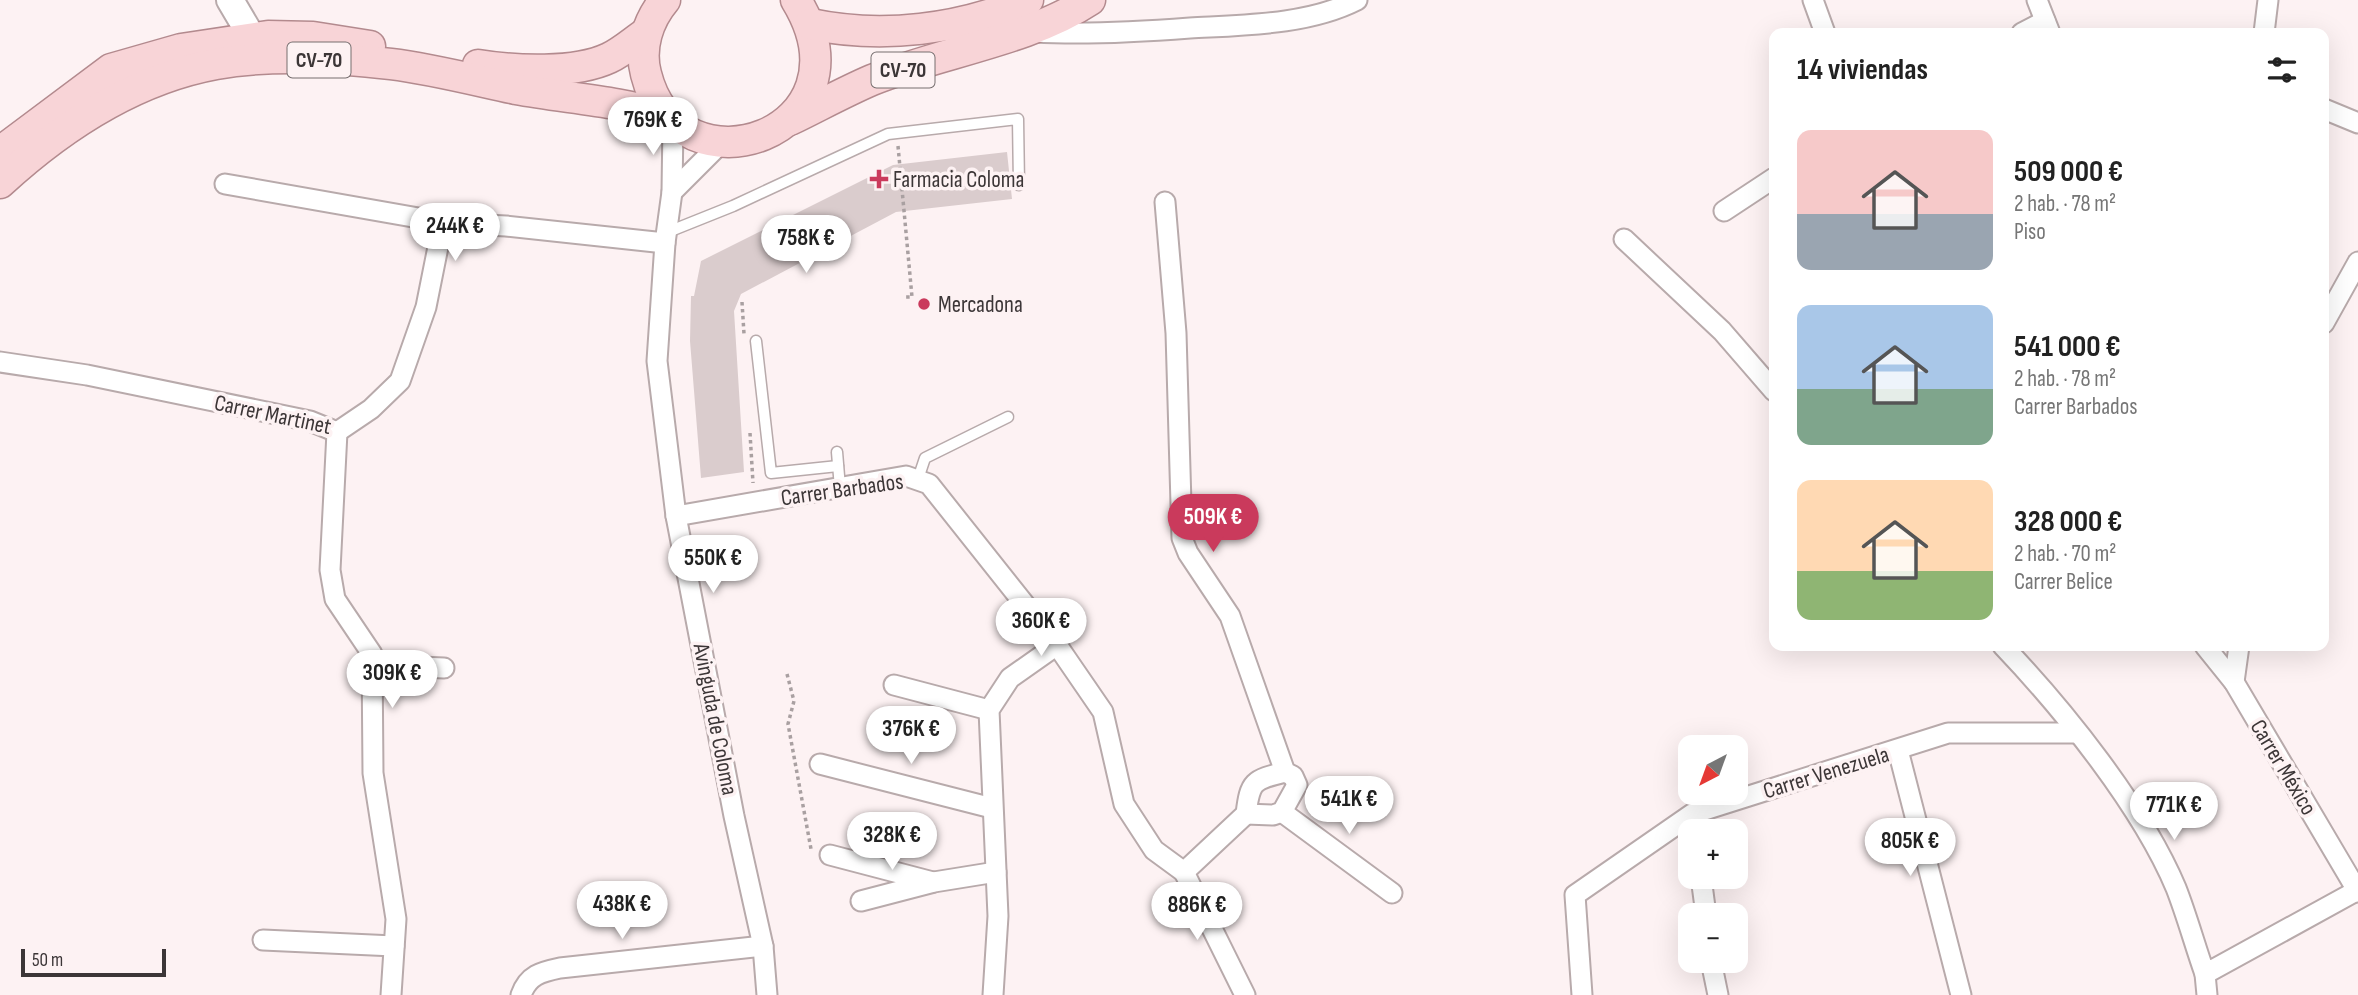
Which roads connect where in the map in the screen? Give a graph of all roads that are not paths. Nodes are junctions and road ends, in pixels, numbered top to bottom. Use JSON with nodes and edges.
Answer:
{"nodes":[{"id":1,"x":230,"y":0,"type":"edge"},
{"id":2,"x":665,"y":0,"type":"edge"},
{"id":3,"x":1028,"y":0,"type":"edge"},
{"id":4,"x":1090,"y":0,"type":"edge"},
{"id":5,"x":1357,"y":0,"type":"edge"},
{"id":6,"x":1812,"y":0,"type":"edge"},
{"id":7,"x":2037,"y":0,"type":"edge"},
{"id":8,"x":2268,"y":0,"type":"edge"},
{"id":9,"x":803,"y":12,"type":"edge"},
{"id":10,"x":2048,"y":27,"type":"edge"},
{"id":11,"x":1823,"y":28,"type":"edge"},
{"id":12,"x":2265,"y":28,"type":"edge"},
{"id":13,"x":1020,"y":31,"type":"junction"},
{"id":14,"x":646,"y":33,"type":"junction"},
{"id":15,"x":253,"y":38,"type":"junction"},
{"id":16,"x":2329,"y":112,"type":"edge"},
{"id":17,"x":670,"y":119,"type":"junction"},
{"id":18,"x":789,"y":120,"type":"junction"},
{"id":19,"x":2358,"y":123,"type":"edge"},
{"id":20,"x":721,"y":143,"type":"junction"},
{"id":21,"x":0,"y":152,"type":"edge"},
{"id":22,"x":1769,"y":181,"type":"edge"},
{"id":23,"x":0,"y":183,"type":"edge"},
{"id":24,"x":225,"y":184,"type":"dead end"},
{"id":25,"x":1019,"y":185,"type":"dead end"},
{"id":26,"x":672,"y":192,"type":"junction"},
{"id":27,"x":1165,"y":202,"type":"dead end"},
{"id":28,"x":1724,"y":211,"type":"dead end"},
{"id":29,"x":447,"y":223,"type":"junction"},
{"id":30,"x":666,"y":238,"type":"junction"},
{"id":31,"x":1624,"y":239,"type":"dead end"},
{"id":32,"x":2358,"y":262,"type":"edge"},
{"id":33,"x":2329,"y":314,"type":"edge"},
{"id":34,"x":756,"y":341,"type":"dead end"},
{"id":35,"x":0,"y":362,"type":"edge"},
{"id":36,"x":1769,"y":385,"type":"edge"},
{"id":37,"x":1008,"y":417,"type":"dead end"},
{"id":38,"x":337,"y":432,"type":"junction"},
{"id":39,"x":837,"y":452,"type":"dead end"},
{"id":40,"x":838,"y":466,"type":"junction"},
{"id":41,"x":918,"y":479,"type":"junction"},
{"id":42,"x":840,"y":488,"type":"junction"},
{"id":43,"x":676,"y":516,"type":"junction"},
{"id":44,"x":1057,"y":645,"type":"junction"},
{"id":45,"x":2008,"y":651,"type":"edge"},
{"id":46,"x":2209,"y":651,"type":"edge"},
{"id":47,"x":2238,"y":651,"type":"edge"},
{"id":48,"x":372,"y":665,"type":"junction"},
{"id":49,"x":444,"y":668,"type":"dead end"},
{"id":50,"x":2234,"y":682,"type":"junction"},
{"id":51,"x":894,"y":685,"type":"dead end"},
{"id":52,"x":989,"y":710,"type":"junction"},
{"id":53,"x":2077,"y":733,"type":"junction"},
{"id":54,"x":1898,"y":750,"type":"junction"},
{"id":55,"x":820,"y":764,"type":"dead end"},
{"id":56,"x":1285,"y":772,"type":"junction"},
{"id":57,"x":992,"y":807,"type":"junction"},
{"id":58,"x":1282,"y":812,"type":"junction"},
{"id":59,"x":1246,"y":814,"type":"junction"},
{"id":60,"x":1704,"y":819,"type":"edge"},
{"id":61,"x":1678,"y":832,"type":"edge"},
{"id":62,"x":822,"y":858,"type":"road end"},
{"id":63,"x":996,"y":872,"type":"junction"},
{"id":64,"x":1184,"y":872,"type":"junction"},
{"id":65,"x":934,"y":882,"type":"junction"},
{"id":66,"x":2358,"y":891,"type":"edge"},
{"id":67,"x":1392,"y":893,"type":"dead end"},
{"id":68,"x":861,"y":901,"type":"dead end"},
{"id":69,"x":263,"y":940,"type":"dead end"},
{"id":70,"x":394,"y":946,"type":"junction"},
{"id":71,"x":762,"y":946,"type":"junction"},
{"id":72,"x":1714,"y":973,"type":"edge"},
{"id":73,"x":2205,"y":974,"type":"junction"},
{"id":74,"x":391,"y":995,"type":"edge"},
{"id":75,"x":521,"y":995,"type":"edge"},
{"id":76,"x":767,"y":995,"type":"edge"},
{"id":77,"x":993,"y":995,"type":"edge"},
{"id":78,"x":1245,"y":995,"type":"edge"},
{"id":79,"x":1582,"y":995,"type":"edge"},
{"id":80,"x":1718,"y":995,"type":"edge"},
{"id":81,"x":1961,"y":995,"type":"edge"},
{"id":82,"x":2207,"y":995,"type":"edge"}],
"edges":[{"from":1,"to":15,"type":"street"},
{"from":2,"to":14,"type":"main road","number":"CV-70"},
{"from":3,"to":9,"type":"main road","number":"CV-70"},
{"from":4,"to":13,"type":"main road","number":"CV-70"},
{"from":5,"to":13,"type":"street"},
{"from":6,"to":11,"type":"street"},
{"from":7,"to":10,"type":"street"},
{"from":8,"to":12,"type":"street"},
{"from":9,"to":18,"type":"main road","number":"CV-70"},
{"from":13,"to":18,"type":"main road","number":"CV-70"},
{"from":14,"to":15,"type":"main road","number":"CV-70"},
{"from":14,"to":17,"type":"main road","number":"CV-70"},
{"from":15,"to":21,"type":"main road","number":"CV-70"},
{"from":16,"to":19,"type":"street"},
{"from":17,"to":20,"type":"main road","number":"CV-70"},
{"from":17,"to":23,"type":"main road","number":"CV-70"},
{"from":17,"to":26,"type":"street","name":"Avinguda de Coloma"},
{"from":18,"to":20,"type":"main road","number":"CV-70"},
{"from":20,"to":26,"type":"street"},
{"from":22,"to":28,"type":"street"},
{"from":24,"to":29,"type":"street"},
{"from":25,"to":30,"type":"lane"},
{"from":26,"to":30,"type":"street","name":"Avinguda de Coloma"},
{"from":27,"to":56,"type":"street"},
{"from":29,"to":30,"type":"street"},
{"from":29,"to":38,"type":"street","name":"Carrer Martinet"},
{"from":30,"to":43,"type":"street","name":"Avinguda de Coloma"},
{"from":31,"to":36,"type":"street"},
{"from":32,"to":33,"type":"street"},
{"from":34,"to":40,"type":"lane"},
{"from":35,"to":38,"type":"street","name":"Carrer Martinet"},
{"from":37,"to":41,"type":"lane"},
{"from":38,"to":48,"type":"street"},
{"from":39,"to":40,"type":"lane"},
{"from":40,"to":42,"type":"lane"},
{"from":41,"to":42,"type":"street","name":"Carrer Barbados"},
{"from":41,"to":44,"type":"street","name":"Carrer Barbados"},
{"from":42,"to":43,"type":"street","name":"Carrer Barbados"},
{"from":43,"to":71,"type":"street","name":"Avinguda de Coloma"},
{"from":44,"to":52,"type":"street"},
{"from":44,"to":64,"type":"street","name":"Carrer Barbados"},
{"from":45,"to":53,"type":"street"},
{"from":46,"to":50,"type":"street","name":"Carrer México"},
{"from":47,"to":50,"type":"street"},
{"from":48,"to":49,"type":"street"},
{"from":48,"to":70,"type":"street"},
{"from":50,"to":66,"type":"street","name":"Carrer México"},
{"from":51,"to":52,"type":"street"},
{"from":52,"to":57,"type":"street"},
{"from":53,"to":54,"type":"street","name":"Carrer Venezuela"},
{"from":53,"to":73,"type":"street"},
{"from":54,"to":60,"type":"street","name":"Carrer Venezuela"},
{"from":54,"to":81,"type":"street"},
{"from":55,"to":57,"type":"street"},
{"from":56,"to":58,"type":"street"},
{"from":56,"to":59,"type":"street"},
{"from":57,"to":63,"type":"street"},
{"from":58,"to":59,"type":"street"},
{"from":58,"to":67,"type":"street"},
{"from":59,"to":64,"type":"street"},
{"from":61,"to":79,"type":"street","name":"Carrer Venezuela"},
{"from":62,"to":65,"type":"street"},
{"from":63,"to":65,"type":"street"},
{"from":63,"to":77,"type":"street"},
{"from":64,"to":78,"type":"street"},
{"from":65,"to":68,"type":"street"},
{"from":66,"to":73,"type":"street"},
{"from":69,"to":70,"type":"street"},
{"from":70,"to":74,"type":"street"},
{"from":71,"to":75,"type":"street"},
{"from":71,"to":76,"type":"street","name":"Avinguda de Coloma"},
{"from":72,"to":80,"type":"street"},
{"from":73,"to":82,"type":"street"}]}
